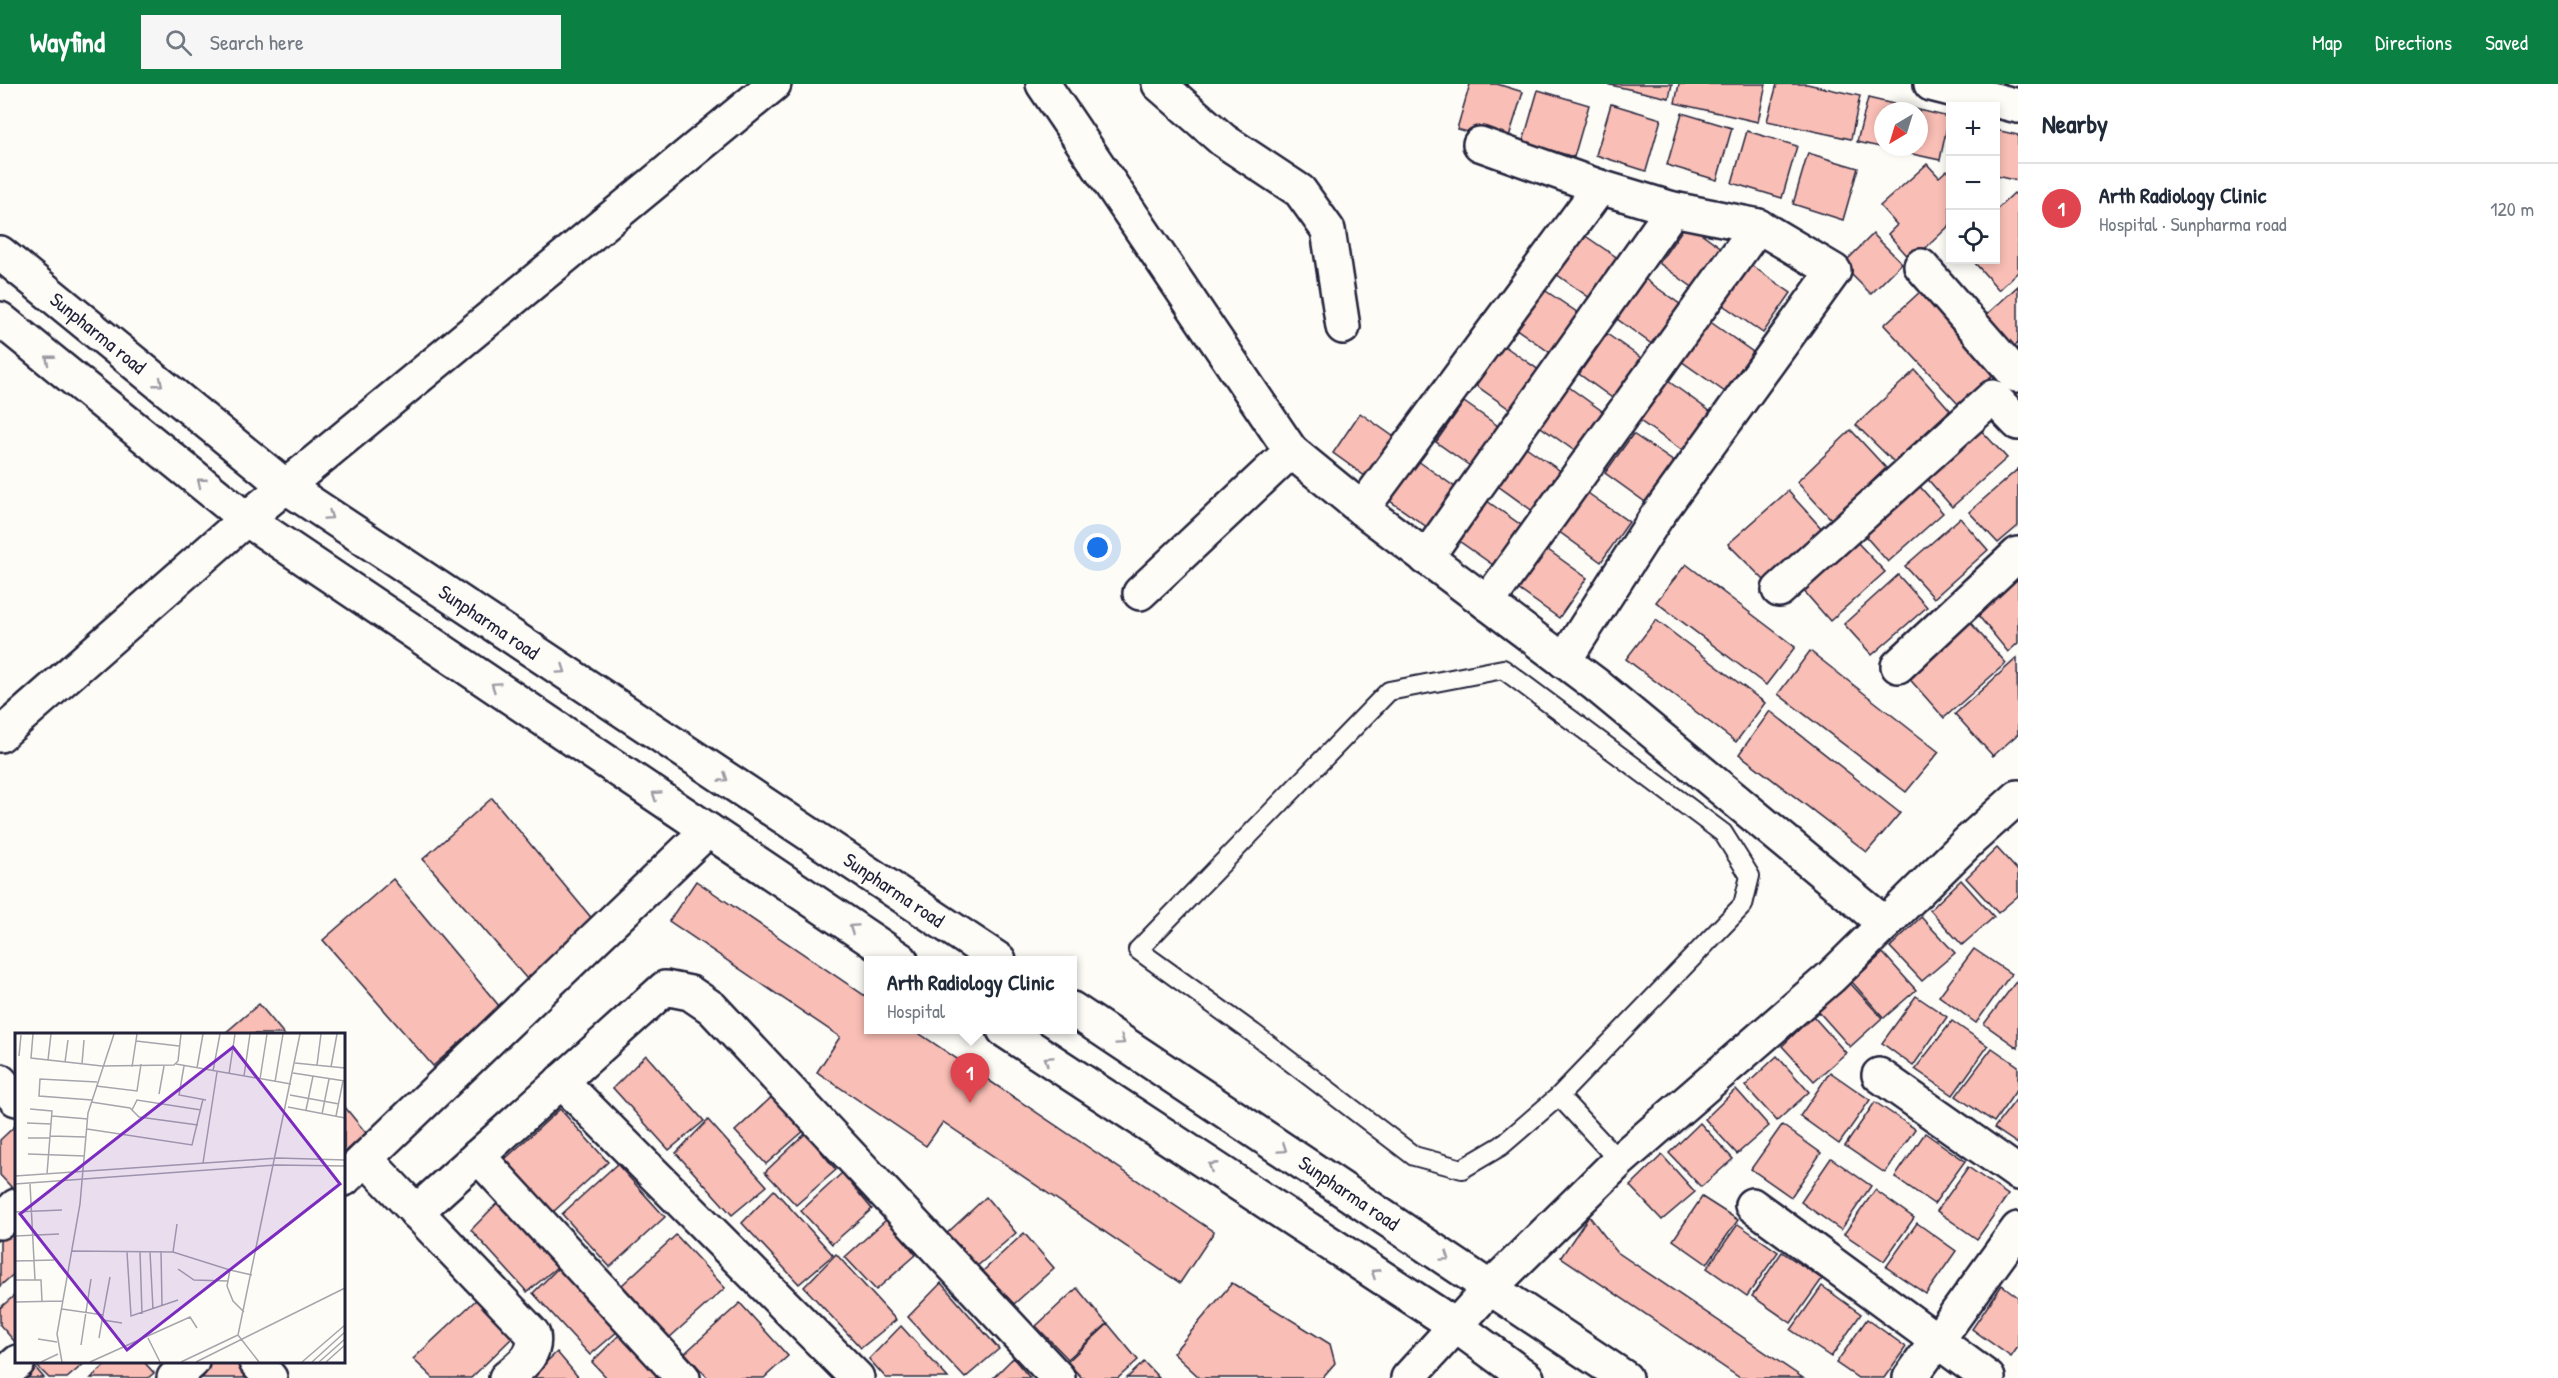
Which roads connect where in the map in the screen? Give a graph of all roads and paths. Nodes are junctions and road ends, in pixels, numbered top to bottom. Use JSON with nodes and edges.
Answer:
{"nodes":[{"id":1,"x":774,"y":84,"type":"edge"},
{"id":2,"x":1043,"y":84,"type":"edge"},
{"id":3,"x":1159,"y":84,"type":"edge"},
{"id":4,"x":1946,"y":86,"type":"edge"},
{"id":5,"x":2018,"y":106,"type":"edge"},
{"id":6,"x":1480,"y":144,"type":"dead end"},
{"id":7,"x":1600,"y":187,"type":"junction"},
{"id":8,"x":1672,"y":209,"type":"junction"},
{"id":9,"x":1758,"y":226,"type":"junction"},
{"id":10,"x":0,"y":253,"type":"edge"},
{"id":11,"x":1921,"y":266,"type":"dead end"},
{"id":12,"x":0,"y":319,"type":"edge"},
{"id":13,"x":1343,"y":327,"type":"dead end"},
{"id":14,"x":2009,"y":381,"type":"edge"},
{"id":15,"x":2018,"y":423,"type":"edge"},
{"id":16,"x":1291,"y":451,"type":"junction"},
{"id":17,"x":285,"y":486,"type":"junction"},
{"id":18,"x":1362,"y":509,"type":"junction"},
{"id":19,"x":246,"y":519,"type":"junction"},
{"id":20,"x":2018,"y":554,"type":"edge"},
{"id":21,"x":1426,"y":558,"type":"junction"},
{"id":22,"x":1779,"y":590,"type":"dead end"},
{"id":23,"x":1140,"y":593,"type":"dead end"},
{"id":24,"x":1486,"y":603,"type":"junction"},
{"id":25,"x":1564,"y":662,"type":"junction"},
{"id":26,"x":1898,"y":666,"type":"dead end"},
{"id":27,"x":0,"y":735,"type":"edge"},
{"id":28,"x":2018,"y":797,"type":"edge"},
{"id":29,"x":708,"y":830,"type":"junction"},
{"id":30,"x":1885,"y":924,"type":"junction"},
{"id":31,"x":895,"y":956,"type":"edge"},
{"id":32,"x":993,"y":956,"type":"edge"},
{"id":33,"x":1077,"y":1012,"type":"edge"},
{"id":34,"x":1012,"y":1034,"type":"edge"},
{"id":35,"x":1880,"y":1075,"type":"dead end"},
{"id":36,"x":0,"y":1081,"type":"edge"},
{"id":37,"x":561,"y":1081,"type":"junction"},
{"id":38,"x":1559,"y":1096,"type":"junction"},
{"id":39,"x":15,"y":1098,"type":"edge"},
{"id":40,"x":478,"y":1156,"type":"junction"},
{"id":41,"x":1619,"y":1161,"type":"junction"},
{"id":42,"x":355,"y":1169,"type":"edge"},
{"id":43,"x":2018,"y":1173,"type":"edge"},
{"id":44,"x":1752,"y":1205,"type":"dead end"},
{"id":45,"x":15,"y":1207,"type":"edge"},
{"id":46,"x":416,"y":1212,"type":"junction"},
{"id":47,"x":0,"y":1222,"type":"edge"},
{"id":48,"x":2018,"y":1229,"type":"edge"},
{"id":49,"x":1491,"y":1287,"type":"junction"},
{"id":50,"x":1456,"y":1326,"type":"junction"},
{"id":51,"x":1936,"y":1342,"type":"junction"},
{"id":52,"x":17,"y":1363,"type":"edge"},
{"id":53,"x":191,"y":1363,"type":"edge"},
{"id":54,"x":257,"y":1363,"type":"edge"},
{"id":55,"x":0,"y":1378,"type":"edge"},
{"id":56,"x":174,"y":1378,"type":"edge"},
{"id":57,"x":270,"y":1378,"type":"edge"},
{"id":58,"x":506,"y":1378,"type":"edge"},
{"id":59,"x":683,"y":1378,"type":"edge"},
{"id":60,"x":857,"y":1378,"type":"edge"},
{"id":61,"x":1058,"y":1378,"type":"edge"},
{"id":62,"x":1408,"y":1378,"type":"edge"},
{"id":63,"x":1527,"y":1378,"type":"edge"},
{"id":64,"x":1625,"y":1378,"type":"edge"},
{"id":65,"x":1910,"y":1378,"type":"edge"},
{"id":66,"x":1988,"y":1378,"type":"edge"}],
"edges":[{"from":1,"to":17,"type":"street"},
{"from":2,"to":16,"type":"street"},
{"from":3,"to":13,"type":"street"},
{"from":4,"to":5,"type":"street"},
{"from":6,"to":7,"type":"street"},
{"from":7,"to":8,"type":"street"},
{"from":7,"to":18,"type":"street"},
{"from":8,"to":9,"type":"street"},
{"from":8,"to":21,"type":"street"},
{"from":9,"to":24,"type":"street"},
{"from":9,"to":25,"type":"street"},
{"from":10,"to":17,"type":"street","name":"Sunpharma road","one_way":true},
{"from":11,"to":14,"type":"street"},
{"from":19,"to":12,"type":"street","one_way":true},
{"from":14,"to":15,"type":"street"},
{"from":14,"to":22,"type":"street"},
{"from":16,"to":18,"type":"street"},
{"from":16,"to":23,"type":"street"},
{"from":17,"to":19,"type":"street"},
{"from":17,"to":32,"type":"street","name":"Sunpharma road","one_way":true},
{"from":18,"to":21,"type":"street"},
{"from":19,"to":27,"type":"street"},
{"from":29,"to":19,"type":"street","one_way":true},
{"from":20,"to":26,"type":"street"},
{"from":21,"to":24,"type":"street"},
{"from":24,"to":25,"type":"street"},
{"from":25,"to":30,"type":"street"},
{"from":28,"to":30,"type":"street"},
{"from":31,"to":29,"type":"street","one_way":true},
{"from":29,"to":42,"type":"street"},
{"from":30,"to":41,"type":"street"},
{"from":33,"to":49,"type":"street","name":"Sunpharma road","one_way":true},
{"from":50,"to":34,"type":"street","one_way":true},
{"from":35,"to":43,"type":"street"},
{"from":36,"to":39,"type":"street"},
{"from":37,"to":40,"type":"street"},
{"from":37,"to":60,"type":"street"},
{"from":37,"to":61,"type":"street"},
{"from":38,"to":38,"type":"lane"},
{"from":38,"to":41,"type":"lane"},
{"from":40,"to":46,"type":"street"},
{"from":40,"to":59,"type":"street"},
{"from":41,"to":49,"type":"street"},
{"from":42,"to":46,"type":"street"},
{"from":44,"to":51,"type":"street"},
{"from":45,"to":47,"type":"street"},
{"from":46,"to":58,"type":"street"},
{"from":48,"to":51,"type":"street"},
{"from":49,"to":50,"type":"street"},
{"from":49,"to":64,"type":"street","name":"Sunpharma road"},
{"from":50,"to":62,"type":"street"},
{"from":50,"to":63,"type":"street"},
{"from":51,"to":65,"type":"street"},
{"from":51,"to":66,"type":"street"},
{"from":52,"to":55,"type":"street"},
{"from":53,"to":56,"type":"street"},
{"from":54,"to":57,"type":"street"}]}
